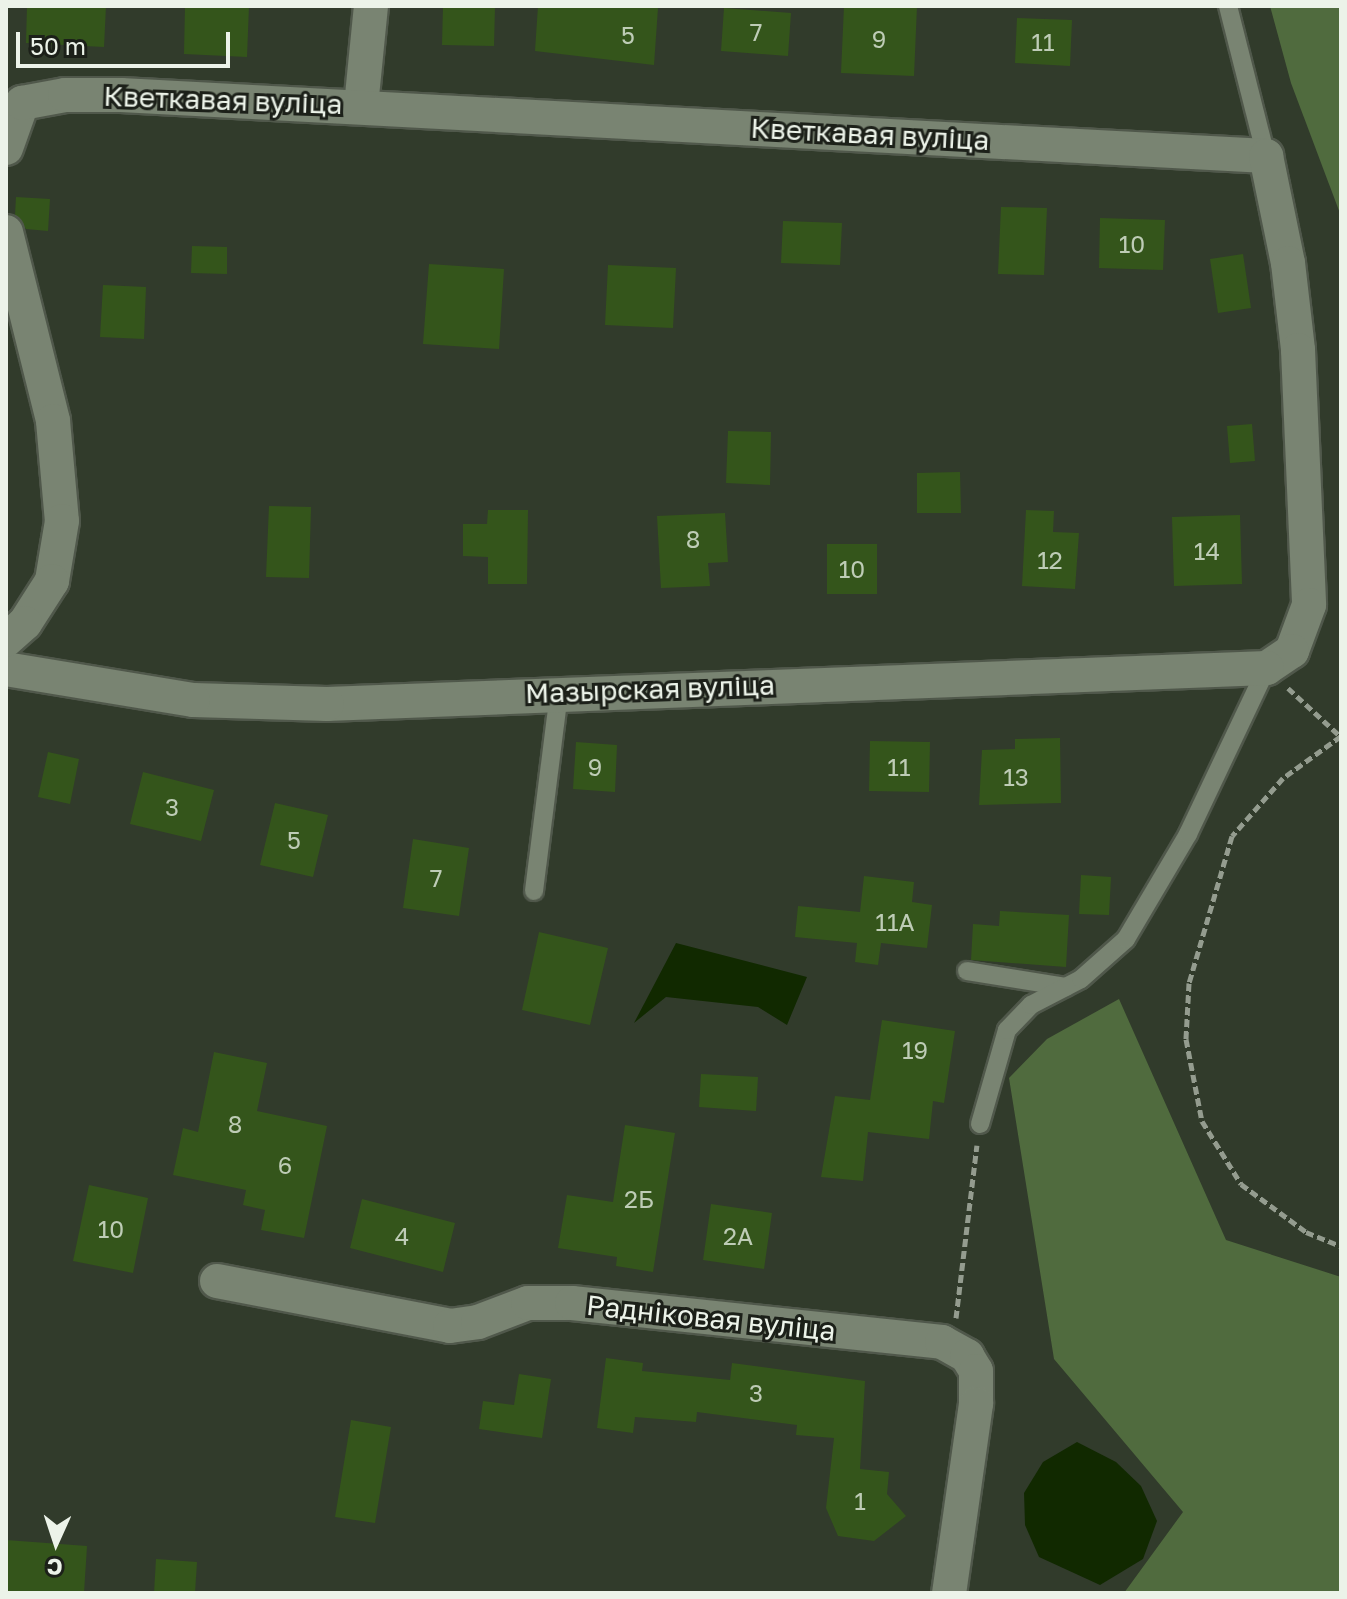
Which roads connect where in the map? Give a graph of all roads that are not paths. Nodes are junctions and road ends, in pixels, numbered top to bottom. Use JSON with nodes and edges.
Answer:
{"nodes":[{"id":1,"x":371,"y":6,"type":"edge"},
{"id":2,"x":1228,"y":6,"type":"edge"},
{"id":3,"x":361,"y":106,"type":"junction"},
{"id":4,"x":6,"y":148,"type":"edge"},
{"id":5,"x":1266,"y":156,"type":"junction"},
{"id":6,"x":6,"y":232,"type":"edge"},
{"id":7,"x":6,"y":640,"type":"edge"},
{"id":8,"x":1279,"y":659,"type":"junction"},
{"id":9,"x":6,"y":669,"type":"edge"},
{"id":10,"x":559,"y":693,"type":"junction"},
{"id":11,"x":534,"y":891,"type":"dead end"},
{"id":12,"x":967,"y":971,"type":"dead end"},
{"id":13,"x":1066,"y":987,"type":"junction"},
{"id":14,"x":980,"y":1124,"type":"road end"},
{"id":15,"x":217,"y":1281,"type":"dead end"},
{"id":16,"x":949,"y":1593,"type":"edge"}],
"edges":[{"from":1,"to":3,"type":"street"},
{"from":2,"to":5,"type":"lane"},
{"from":3,"to":4,"type":"street","name":"Кветкавая вуліца"},
{"from":3,"to":5,"type":"street","name":"Кветкавая вуліца"},
{"from":5,"to":8,"type":"street"},
{"from":6,"to":7,"type":"street"},
{"from":8,"to":10,"type":"street","name":"Мазырская вуліца"},
{"from":8,"to":13,"type":"lane"},
{"from":9,"to":10,"type":"street","name":"Мазырская вуліца"},
{"from":10,"to":11,"type":"lane"},
{"from":12,"to":13,"type":"lane"},
{"from":13,"to":14,"type":"lane"},
{"from":15,"to":16,"type":"street","name":"Радніковая вуліца"}]}
